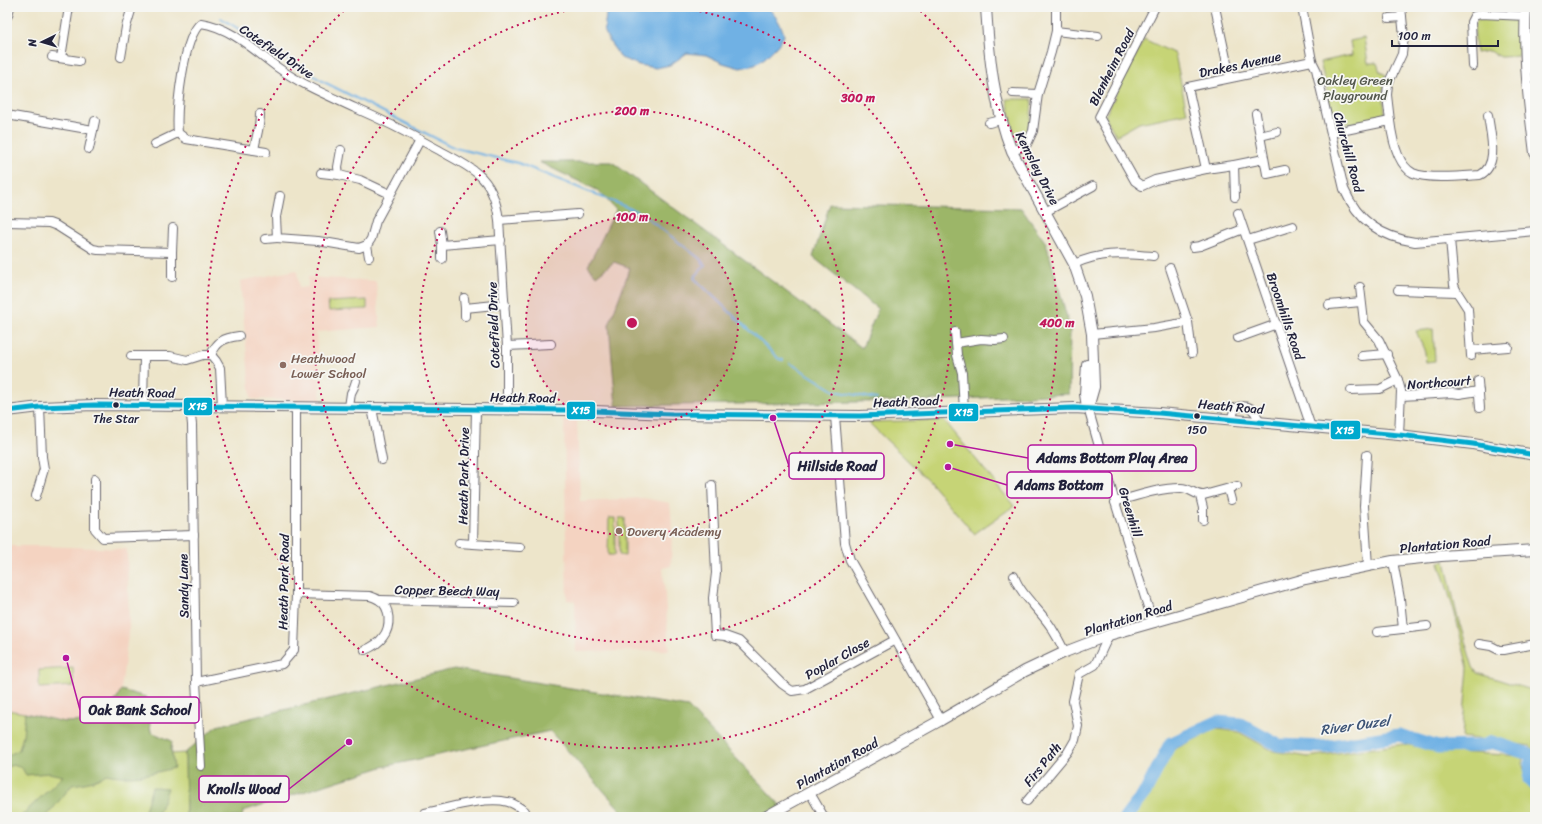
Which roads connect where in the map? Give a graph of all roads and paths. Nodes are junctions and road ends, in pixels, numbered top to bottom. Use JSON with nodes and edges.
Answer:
{"nodes":[{"id":1,"x":8,"y":7,"type":"edge"},
{"id":2,"x":69,"y":7,"type":"edge"},
{"id":3,"x":132,"y":7,"type":"edge"},
{"id":4,"x":986,"y":7,"type":"edge"},
{"id":5,"x":1056,"y":7,"type":"edge"},
{"id":6,"x":1155,"y":7,"type":"edge"},
{"id":7,"x":1215,"y":7,"type":"edge"},
{"id":8,"x":1302,"y":7,"type":"edge"},
{"id":9,"x":1402,"y":7,"type":"edge"},
{"id":10,"x":1526,"y":12,"type":"edge"},
{"id":11,"x":7,"y":15,"type":"edge"},
{"id":12,"x":1402,"y":17,"type":"junction"},
{"id":13,"x":1389,"y":18,"type":"dead end"},
{"id":14,"x":1056,"y":31,"type":"junction"},
{"id":15,"x":1098,"y":36,"type":"dead end"},
{"id":16,"x":121,"y":57,"type":"dead end"},
{"id":17,"x":79,"y":61,"type":"dead end"},
{"id":18,"x":1312,"y":61,"type":"junction"},
{"id":19,"x":1473,"y":66,"type":"dead end"},
{"id":20,"x":1230,"y":77,"type":"junction"},
{"id":21,"x":1013,"y":93,"type":"dead end"},
{"id":22,"x":1038,"y":94,"type":"junction"},
{"id":23,"x":260,"y":114,"type":"dead end"},
{"id":24,"x":1256,"y":114,"type":"dead end"},
{"id":25,"x":7,"y":115,"type":"edge"},
{"id":26,"x":1488,"y":115,"type":"dead end"},
{"id":27,"x":1002,"y":120,"type":"junction"},
{"id":28,"x":95,"y":121,"type":"dead end"},
{"id":29,"x":1390,"y":121,"type":"junction"},
{"id":30,"x":989,"y":123,"type":"dead end"},
{"id":31,"x":93,"y":130,"type":"junction"},
{"id":32,"x":178,"y":132,"type":"junction"},
{"id":33,"x":1277,"y":132,"type":"dead end"},
{"id":34,"x":1331,"y":133,"type":"junction"},
{"id":35,"x":1260,"y":136,"type":"junction"},
{"id":36,"x":420,"y":140,"type":"junction"},
{"id":37,"x":155,"y":144,"type":"dead end"},
{"id":38,"x":89,"y":149,"type":"dead end"},
{"id":39,"x":254,"y":150,"type":"junction"},
{"id":40,"x":341,"y":150,"type":"dead end"},
{"id":41,"x":266,"y":152,"type":"dead end"},
{"id":42,"x":1012,"y":152,"type":"junction"},
{"id":43,"x":1535,"y":153,"type":"edge"},
{"id":44,"x":1264,"y":159,"type":"junction"},
{"id":45,"x":1234,"y":165,"type":"junction"},
{"id":46,"x":1206,"y":169,"type":"junction"},
{"id":47,"x":1285,"y":170,"type":"dead end"},
{"id":48,"x":321,"y":173,"type":"dead end"},
{"id":49,"x":339,"y":176,"type":"junction"},
{"id":50,"x":1093,"y":186,"type":"dead end"},
{"id":51,"x":390,"y":194,"type":"junction"},
{"id":52,"x":280,"y":196,"type":"dead end"},
{"id":53,"x":1235,"y":197,"type":"dead end"},
{"id":54,"x":1045,"y":212,"type":"junction"},
{"id":55,"x":1238,"y":213,"type":"dead end"},
{"id":56,"x":578,"y":214,"type":"dead end"},
{"id":57,"x":499,"y":220,"type":"junction"},
{"id":58,"x":7,"y":222,"type":"edge"},
{"id":59,"x":1293,"y":226,"type":"dead end"},
{"id":60,"x":173,"y":228,"type":"dead end"},
{"id":61,"x":1243,"y":228,"type":"junction"},
{"id":62,"x":1535,"y":231,"type":"edge"},
{"id":63,"x":440,"y":232,"type":"dead end"},
{"id":64,"x":277,"y":238,"type":"junction"},
{"id":65,"x":265,"y":239,"type":"dead end"},
{"id":66,"x":1450,"y":239,"type":"junction"},
{"id":67,"x":501,"y":240,"type":"junction"},
{"id":68,"x":1248,"y":240,"type":"junction"},
{"id":69,"x":367,"y":245,"type":"junction"},
{"id":70,"x":442,"y":245,"type":"junction"},
{"id":71,"x":1193,"y":247,"type":"dead end"},
{"id":72,"x":172,"y":252,"type":"junction"},
{"id":73,"x":1153,"y":256,"type":"dead end"},
{"id":74,"x":369,"y":257,"type":"dead end"},
{"id":75,"x":442,"y":259,"type":"dead end"},
{"id":76,"x":1074,"y":264,"type":"junction"},
{"id":77,"x":1170,"y":268,"type":"dead end"},
{"id":78,"x":172,"y":277,"type":"dead end"},
{"id":79,"x":1360,"y":287,"type":"dead end"},
{"id":80,"x":1398,"y":290,"type":"dead end"},
{"id":81,"x":1456,"y":292,"type":"junction"},
{"id":82,"x":464,"y":298,"type":"dead end"},
{"id":83,"x":1361,"y":302,"type":"junction"},
{"id":84,"x":505,"y":304,"type":"junction"},
{"id":85,"x":1329,"y":304,"type":"dead end"},
{"id":86,"x":1188,"y":322,"type":"junction"},
{"id":87,"x":1277,"y":324,"type":"junction"},
{"id":88,"x":955,"y":332,"type":"dead end"},
{"id":89,"x":1092,"y":334,"type":"junction"},
{"id":90,"x":239,"y":336,"type":"dead end"},
{"id":91,"x":1238,"y":338,"type":"dead end"},
{"id":92,"x":1004,"y":339,"type":"dead end"},
{"id":93,"x":956,"y":343,"type":"junction"},
{"id":94,"x":551,"y":344,"type":"dead end"},
{"id":95,"x":507,"y":346,"type":"junction"},
{"id":96,"x":1508,"y":347,"type":"dead end"},
{"id":97,"x":1192,"y":353,"type":"dead end"},
{"id":98,"x":1387,"y":354,"type":"junction"},
{"id":99,"x":211,"y":355,"type":"junction"},
{"id":100,"x":131,"y":356,"type":"dead end"},
{"id":101,"x":144,"y":356,"type":"junction"},
{"id":102,"x":1362,"y":356,"type":"dead end"},
{"id":103,"x":1398,"y":380,"type":"junction"},
{"id":104,"x":356,"y":381,"type":"dead end"},
{"id":105,"x":1478,"y":381,"type":"dead end"},
{"id":106,"x":1351,"y":390,"type":"dead end"},
{"id":107,"x":1479,"y":391,"type":"junction"},
{"id":108,"x":1402,"y":396,"type":"junction"},
{"id":109,"x":143,"y":405,"type":"junction"},
{"id":110,"x":190,"y":406,"type":"junction"},
{"id":111,"x":222,"y":406,"type":"junction"},
{"id":112,"x":40,"y":407,"type":"junction"},
{"id":113,"x":296,"y":407,"type":"junction"},
{"id":114,"x":348,"y":407,"type":"junction"},
{"id":115,"x":372,"y":408,"type":"junction"},
{"id":116,"x":1088,"y":408,"type":"junction"},
{"id":117,"x":1480,"y":408,"type":"dead end"},
{"id":118,"x":476,"y":409,"type":"junction"},
{"id":119,"x":507,"y":410,"type":"junction"},
{"id":120,"x":7,"y":411,"type":"edge"},
{"id":121,"x":964,"y":412,"type":"junction"},
{"id":122,"x":835,"y":416,"type":"junction"},
{"id":123,"x":1311,"y":427,"type":"junction"},
{"id":124,"x":1398,"y":435,"type":"junction"},
{"id":125,"x":1367,"y":455,"type":"dead end"},
{"id":126,"x":1535,"y":455,"type":"edge"},
{"id":127,"x":382,"y":460,"type":"dead end"},
{"id":128,"x":95,"y":479,"type":"dead end"},
{"id":129,"x":712,"y":485,"type":"dead end"},
{"id":130,"x":1237,"y":486,"type":"dead end"},
{"id":131,"x":1228,"y":489,"type":"junction"},
{"id":132,"x":36,"y":496,"type":"dead end"},
{"id":133,"x":1200,"y":496,"type":"junction"},
{"id":134,"x":1231,"y":500,"type":"dead end"},
{"id":135,"x":1115,"y":502,"type":"junction"},
{"id":136,"x":1203,"y":520,"type":"dead end"},
{"id":137,"x":194,"y":535,"type":"junction"},
{"id":138,"x":459,"y":543,"type":"dead end"},
{"id":139,"x":474,"y":544,"type":"junction"},
{"id":140,"x":520,"y":547,"type":"dead end"},
{"id":141,"x":1535,"y":550,"type":"edge"},
{"id":142,"x":1393,"y":561,"type":"junction"},
{"id":143,"x":1368,"y":566,"type":"junction"},
{"id":144,"x":1014,"y":576,"type":"dead end"},
{"id":145,"x":296,"y":594,"type":"junction"},
{"id":146,"x":380,"y":600,"type":"junction"},
{"id":147,"x":514,"y":603,"type":"dead end"},
{"id":148,"x":1153,"y":623,"type":"junction"},
{"id":149,"x":1427,"y":626,"type":"dead end"},
{"id":150,"x":1403,"y":629,"type":"junction"},
{"id":151,"x":1377,"y":632,"type":"dead end"},
{"id":152,"x":1110,"y":636,"type":"junction"},
{"id":153,"x":895,"y":640,"type":"junction"},
{"id":154,"x":1479,"y":644,"type":"dead end"},
{"id":155,"x":1535,"y":644,"type":"edge"},
{"id":156,"x":365,"y":650,"type":"dead end"},
{"id":157,"x":1065,"y":652,"type":"junction"},
{"id":158,"x":196,"y":682,"type":"junction"},
{"id":159,"x":941,"y":720,"type":"junction"},
{"id":160,"x":201,"y":766,"type":"dead end"},
{"id":161,"x":810,"y":793,"type":"junction"},
{"id":162,"x":1027,"y":801,"type":"dead end"},
{"id":163,"x":422,"y":817,"type":"edge"},
{"id":164,"x":527,"y":817,"type":"edge"},
{"id":165,"x":765,"y":817,"type":"edge"},
{"id":166,"x":824,"y":817,"type":"edge"}],
"edges":[{"from":1,"to":11,"type":"street"},
{"from":2,"to":17,"type":"street"},
{"from":3,"to":16,"type":"street"},
{"from":4,"to":27,"type":"street","name":"Kemsley Drive"},
{"from":5,"to":14,"type":"street"},
{"from":6,"to":46,"type":"street","name":"Blenheim Road"},
{"from":7,"to":20,"type":"street"},
{"from":8,"to":18,"type":"street","name":"Churchill Road"},
{"from":9,"to":12,"type":"street"},
{"from":10,"to":19,"type":"street"},
{"from":10,"to":43,"type":"street"},
{"from":12,"to":13,"type":"street"},
{"from":12,"to":29,"type":"street"},
{"from":14,"to":15,"type":"street"},
{"from":14,"to":22,"type":"street"},
{"from":18,"to":20,"type":"street","name":"Drakes Avenue"},
{"from":18,"to":34,"type":"street","name":"Churchill Road"},
{"from":20,"to":46,"type":"street","name":"Drakes Avenue"},
{"from":21,"to":22,"type":"street"},
{"from":22,"to":42,"type":"street"},
{"from":23,"to":39,"type":"street"},
{"from":24,"to":35,"type":"street"},
{"from":25,"to":31,"type":"street"},
{"from":26,"to":29,"type":"street"},
{"from":27,"to":30,"type":"street"},
{"from":27,"to":42,"type":"street","name":"Kemsley Drive"},
{"from":28,"to":31,"type":"street"},
{"from":29,"to":34,"type":"street"},
{"from":31,"to":38,"type":"street"},
{"from":32,"to":36,"type":"street","name":"Cotefield Drive"},
{"from":32,"to":37,"type":"street"},
{"from":32,"to":39,"type":"street"},
{"from":33,"to":35,"type":"street"},
{"from":34,"to":66,"type":"street","name":"Churchill Road"},
{"from":35,"to":44,"type":"street"},
{"from":36,"to":51,"type":"street"},
{"from":36,"to":57,"type":"street","name":"Cotefield Drive"},
{"from":39,"to":41,"type":"street"},
{"from":40,"to":49,"type":"street"},
{"from":42,"to":54,"type":"street","name":"Kemsley Drive"},
{"from":44,"to":45,"type":"street"},
{"from":44,"to":47,"type":"street"},
{"from":45,"to":46,"type":"street"},
{"from":45,"to":53,"type":"street"},
{"from":48,"to":49,"type":"street"},
{"from":49,"to":51,"type":"street"},
{"from":50,"to":54,"type":"street"},
{"from":51,"to":69,"type":"street"},
{"from":52,"to":64,"type":"street"},
{"from":54,"to":76,"type":"street","name":"Kemsley Drive"},
{"from":55,"to":61,"type":"street","name":"Broomhills Road"},
{"from":56,"to":57,"type":"street"},
{"from":57,"to":67,"type":"street","name":"Cotefield Drive"},
{"from":58,"to":72,"type":"street"},
{"from":59,"to":68,"type":"street"},
{"from":60,"to":72,"type":"street"},
{"from":61,"to":68,"type":"street","name":"Broomhills Road"},
{"from":61,"to":71,"type":"street"},
{"from":62,"to":66,"type":"street","name":"Churchill Road"},
{"from":63,"to":70,"type":"street"},
{"from":64,"to":65,"type":"street"},
{"from":64,"to":69,"type":"street"},
{"from":66,"to":81,"type":"street"},
{"from":67,"to":70,"type":"street"},
{"from":67,"to":84,"type":"street","name":"Cotefield Drive"},
{"from":68,"to":87,"type":"street","name":"Broomhills Road"},
{"from":69,"to":74,"type":"street"},
{"from":70,"to":75,"type":"street"},
{"from":72,"to":78,"type":"street"},
{"from":73,"to":76,"type":"street"},
{"from":76,"to":89,"type":"street","name":"Kemsley Drive"},
{"from":77,"to":86,"type":"street"},
{"from":79,"to":83,"type":"street","name":"Northcourt"},
{"from":80,"to":81,"type":"street"},
{"from":81,"to":96,"type":"street"},
{"from":82,"to":84,"type":"street"},
{"from":83,"to":85,"type":"street"},
{"from":83,"to":98,"type":"street","name":"Northcourt"},
{"from":84,"to":95,"type":"street","name":"Cotefield Drive"},
{"from":86,"to":89,"type":"street"},
{"from":86,"to":97,"type":"street"},
{"from":87,"to":91,"type":"street"},
{"from":87,"to":123,"type":"street","name":"Broomhills Road"},
{"from":88,"to":93,"type":"street"},
{"from":89,"to":116,"type":"street","name":"Kemsley Drive"},
{"from":90,"to":99,"type":"street"},
{"from":92,"to":93,"type":"street"},
{"from":93,"to":121,"type":"street"},
{"from":94,"to":95,"type":"street"},
{"from":95,"to":119,"type":"street","name":"Cotefield Drive"},
{"from":98,"to":102,"type":"street"},
{"from":98,"to":103,"type":"street","name":"Northcourt"},
{"from":99,"to":101,"type":"street"},
{"from":99,"to":111,"type":"street"},
{"from":100,"to":101,"type":"street"},
{"from":101,"to":109,"type":"street"},
{"from":103,"to":106,"type":"street"},
{"from":103,"to":108,"type":"street","name":"Northcourt"},
{"from":104,"to":114,"type":"street"},
{"from":105,"to":107,"type":"street","name":"Northcourt"},
{"from":107,"to":108,"type":"street","name":"Northcourt"},
{"from":107,"to":117,"type":"street","name":"Northcourt"},
{"from":108,"to":124,"type":"street","name":"Northcourt"},
{"from":109,"to":110,"type":"street","name":"Heath Road"},
{"from":109,"to":112,"type":"street","name":"Heath Road"},
{"from":110,"to":111,"type":"street","name":"Heath Road"},
{"from":110,"to":137,"type":"street","name":"Sandy Lane"},
{"from":111,"to":113,"type":"street","name":"Heath Road"},
{"from":112,"to":120,"type":"street","name":"Heath Road"},
{"from":112,"to":132,"type":"street"},
{"from":113,"to":114,"type":"street","name":"Heath Road"},
{"from":113,"to":145,"type":"street","name":"Heath Park Road"},
{"from":114,"to":115,"type":"street","name":"Heath Road"},
{"from":115,"to":118,"type":"street","name":"Heath Road"},
{"from":115,"to":127,"type":"street"},
{"from":116,"to":121,"type":"street","name":"Heath Road"},
{"from":116,"to":123,"type":"street","name":"Heath Road"},
{"from":116,"to":135,"type":"street","name":"Greenhill"},
{"from":118,"to":119,"type":"street","name":"Heath Road"},
{"from":118,"to":139,"type":"street","name":"Heath Park Drive"},
{"from":119,"to":122,"type":"street","name":"Heath Road"},
{"from":121,"to":122,"type":"street","name":"Heath Road"},
{"from":122,"to":153,"type":"street"},
{"from":123,"to":124,"type":"street","name":"Heath Road"},
{"from":124,"to":126,"type":"street","name":"Heath Road"},
{"from":125,"to":143,"type":"street"},
{"from":128,"to":137,"type":"street"},
{"from":129,"to":153,"type":"street","name":"Poplar Close"},
{"from":130,"to":131,"type":"street"},
{"from":131,"to":133,"type":"street"},
{"from":131,"to":134,"type":"street"},
{"from":133,"to":135,"type":"street"},
{"from":133,"to":136,"type":"street"},
{"from":135,"to":148,"type":"street","name":"Greenhill"},
{"from":137,"to":158,"type":"street","name":"Sandy Lane"},
{"from":138,"to":139,"type":"street","name":"Heath Park Drive"},
{"from":139,"to":140,"type":"street","name":"Heath Park Drive"},
{"from":141,"to":142,"type":"street","name":"Plantation Road"},
{"from":142,"to":143,"type":"street","name":"Plantation Road"},
{"from":142,"to":150,"type":"street"},
{"from":143,"to":148,"type":"street","name":"Plantation Road"},
{"from":144,"to":157,"type":"street"},
{"from":145,"to":146,"type":"street","name":"Copper Beech Way"},
{"from":145,"to":158,"type":"street","name":"Heath Park Road"},
{"from":146,"to":147,"type":"street","name":"Copper Beech Way"},
{"from":146,"to":156,"type":"street","name":"Copper Beech Way"},
{"from":148,"to":152,"type":"street","name":"Plantation Road"},
{"from":149,"to":150,"type":"street"},
{"from":150,"to":151,"type":"street"},
{"from":152,"to":157,"type":"street","name":"Plantation Road"},
{"from":152,"to":162,"type":"street","name":"Firs Path"},
{"from":153,"to":159,"type":"street"},
{"from":154,"to":155,"type":"street"},
{"from":157,"to":159,"type":"street","name":"Plantation Road"},
{"from":158,"to":160,"type":"street","name":"Sandy Lane"},
{"from":159,"to":161,"type":"street","name":"Plantation Road"},
{"from":161,"to":165,"type":"street","name":"Plantation Road"},
{"from":161,"to":166,"type":"street"},
{"from":163,"to":164,"type":"street"}]}
